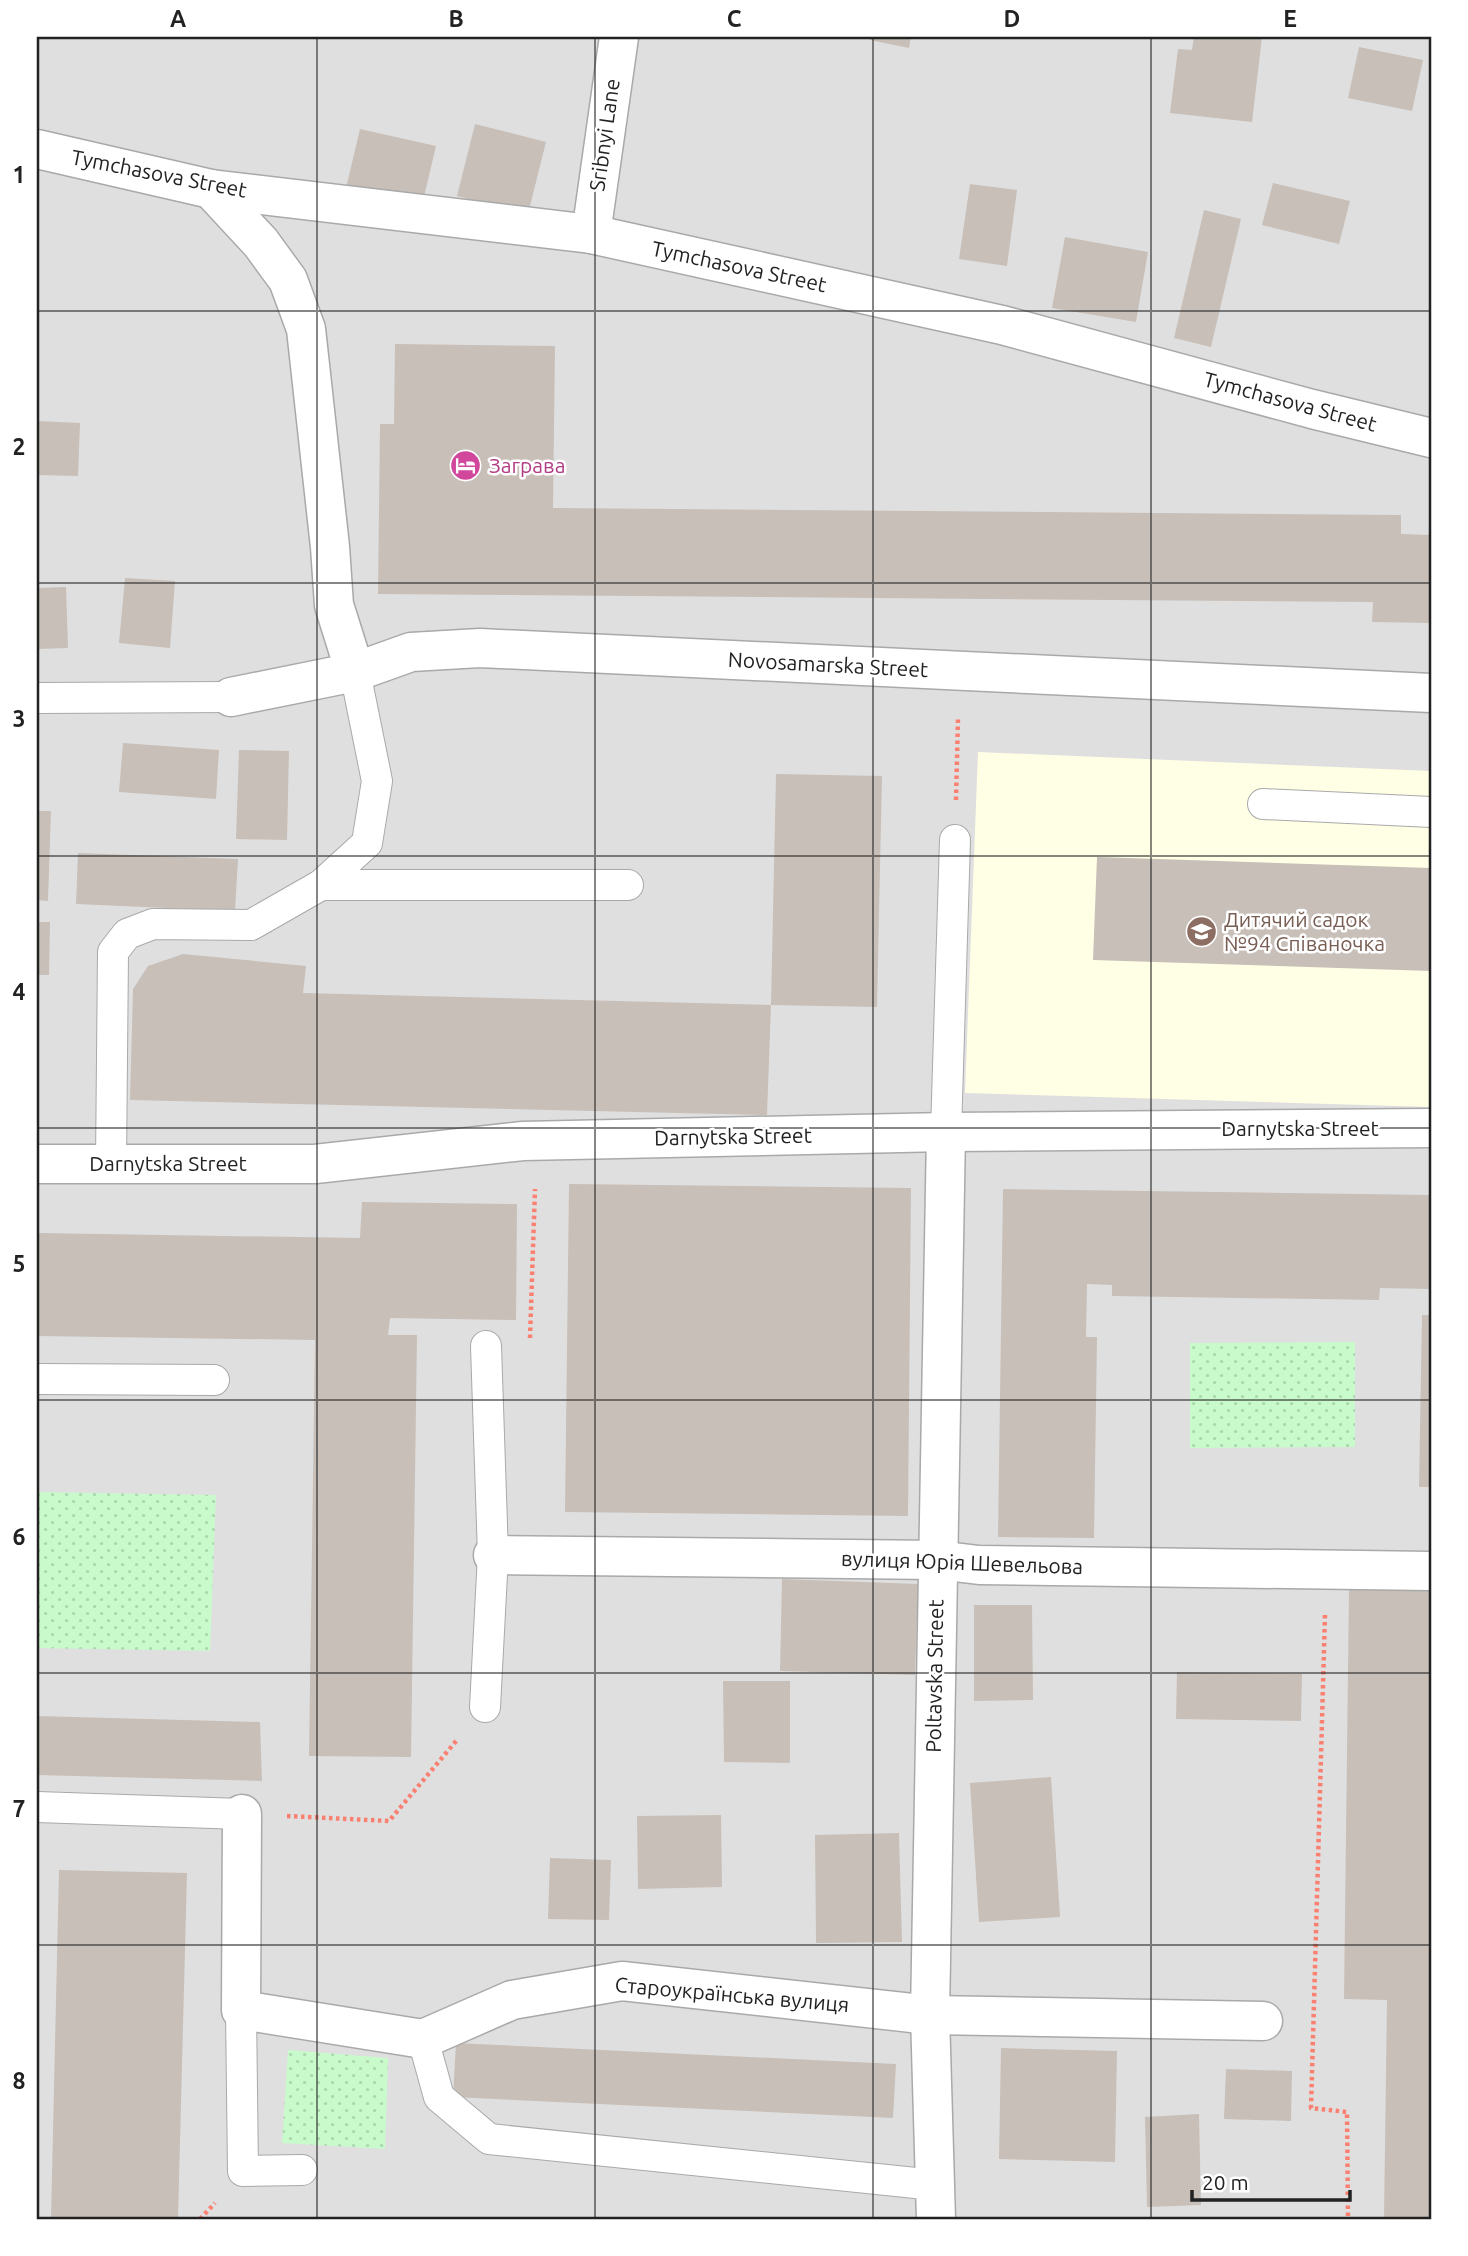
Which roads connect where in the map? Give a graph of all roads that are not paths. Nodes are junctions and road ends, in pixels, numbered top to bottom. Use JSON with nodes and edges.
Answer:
{"nodes":[{"id":1,"x":619,"y":37,"type":"edge"},
{"id":2,"x":37,"y":149,"type":"edge"},
{"id":3,"x":211,"y":189,"type":"junction"},
{"id":4,"x":591,"y":234,"type":"junction"},
{"id":5,"x":1431,"y":438,"type":"edge"},
{"id":6,"x":355,"y":672,"type":"junction"},
{"id":7,"x":1431,"y":693,"type":"edge"},
{"id":8,"x":231,"y":697,"type":"joint"},
{"id":9,"x":37,"y":698,"type":"edge"},
{"id":10,"x":1262,"y":804,"type":"dead end"},
{"id":11,"x":1431,"y":812,"type":"edge"},
{"id":12,"x":954,"y":840,"type":"road end"},
{"id":13,"x":321,"y":885,"type":"junction"},
{"id":14,"x":628,"y":885,"type":"dead end"},
{"id":15,"x":1431,"y":1128,"type":"edge"},
{"id":16,"x":946,"y":1132,"type":"junction"},
{"id":17,"x":37,"y":1164,"type":"edge"},
{"id":18,"x":111,"y":1164,"type":"junction"},
{"id":19,"x":486,"y":1346,"type":"road end"},
{"id":20,"x":37,"y":1379,"type":"edge"},
{"id":21,"x":214,"y":1380,"type":"dead end"},
{"id":22,"x":493,"y":1555,"type":"junction"},
{"id":23,"x":937,"y":1560,"type":"junction"},
{"id":24,"x":1431,"y":1571,"type":"edge"},
{"id":25,"x":485,"y":1707,"type":"road end"},
{"id":26,"x":37,"y":1807,"type":"edge"},
{"id":27,"x":242,"y":1814,"type":"joint"},
{"id":28,"x":241,"y":2010,"type":"junction"},
{"id":29,"x":930,"y":2015,"type":"junction"},
{"id":30,"x":1263,"y":2021,"type":"dead end"},
{"id":31,"x":423,"y":2039,"type":"junction"},
{"id":32,"x":302,"y":2170,"type":"dead end"},
{"id":33,"x":935,"y":2202,"type":"edge"}],
"edges":[{"from":1,"to":4,"type":"street","name":"Sribnyi Lane"},
{"from":2,"to":3,"type":"street","name":"Tymchasova Street"},
{"from":3,"to":4,"type":"street","name":"Tymchasova Street"},
{"from":3,"to":6,"type":"street"},
{"from":4,"to":5,"type":"street","name":"Tymchasova Street"},
{"from":6,"to":7,"type":"street","name":"Novosamarska Street"},
{"from":6,"to":8,"type":"street","name":"Novosamarska Street"},
{"from":6,"to":13,"type":"lane"},
{"from":8,"to":9,"type":"lane"},
{"from":10,"to":11,"type":"lane"},
{"from":12,"to":16,"type":"lane"},
{"from":13,"to":14,"type":"lane"},
{"from":13,"to":18,"type":"lane"},
{"from":15,"to":16,"type":"street","name":"Darnytska Street"},
{"from":16,"to":18,"type":"street","name":"Darnytska Street"},
{"from":16,"to":23,"type":"street","name":"Poltavska Street"},
{"from":17,"to":18,"type":"street","name":"Darnytska Street"},
{"from":19,"to":22,"type":"lane"},
{"from":20,"to":21,"type":"lane"},
{"from":22,"to":23,"type":"street","name":"вулиця Юрія Шевельова"},
{"from":22,"to":25,"type":"lane"},
{"from":23,"to":24,"type":"street","name":"вулиця Юрія Шевельова"},
{"from":23,"to":29,"type":"street","name":"Poltavska Street"},
{"from":26,"to":27,"type":"lane"},
{"from":27,"to":28,"type":"street"},
{"from":28,"to":31,"type":"street"},
{"from":28,"to":32,"type":"lane"},
{"from":29,"to":30,"type":"street","name":"Староукраїнська вулиця"},
{"from":29,"to":31,"type":"street","name":"Староукраїнська вулиця"},
{"from":29,"to":33,"type":"street","name":"Poltavska Street"},
{"from":31,"to":33,"type":"lane"}]}
